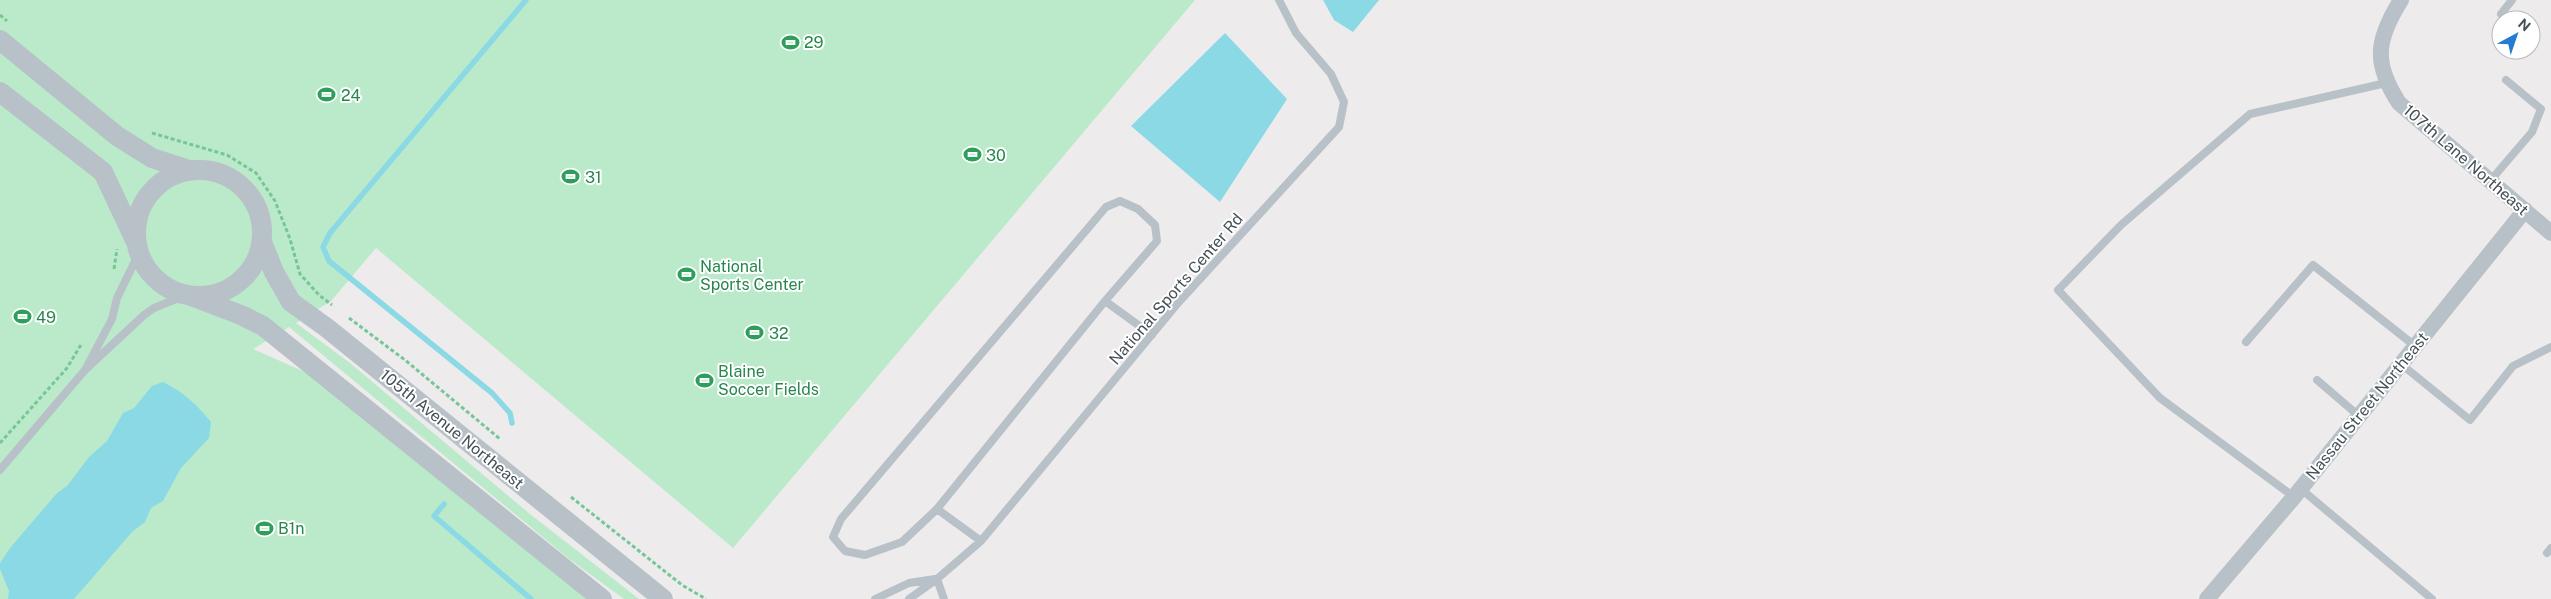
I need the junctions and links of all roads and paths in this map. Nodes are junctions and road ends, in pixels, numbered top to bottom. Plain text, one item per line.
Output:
1 (1279, 0) edge
2 (2401, 0) edge
3 (2512, 0) edge
4 (2504, 10) edge
5 (0, 15) edge
6 (7, 34) edge
7 (2506, 80) dead end
8 (2386, 83) junction
9 (0, 92) edge
10 (146, 131) dead end
11 (189, 170) junction
12 (2490, 181) junction
13 (2525, 210) junction
14 (2551, 233) edge
15 (116, 240) dead end
16 (262, 242) junction
17 (138, 247) junction
18 (114, 273) dead end
19 (188, 295) junction
20 (1105, 301) junction
21 (334, 306) dead end
22 (341, 312) dead end
23 (1152, 335) junction
24 (84, 341) dead end
25 (2246, 342) dead end
26 (2415, 346) junction
27 (2551, 347) edge
28 (2401, 364) junction
29 (85, 370) junction
30 (2317, 380) dead end
31 (2359, 416) junction
32 (0, 443) edge
33 (504, 443) dead end
34 (0, 470) edge
35 (566, 492) dead end
36 (2298, 493) junction
37 (937, 509) junction
38 (981, 541) junction
39 (937, 579) junction
40 (602, 599) edge
41 (663, 599) edge
42 (706, 599) edge
43 (875, 599) edge
44 (909, 599) edge
45 (944, 599) edge
46 (2207, 599) edge
47 (2432, 599) edge

1 - 23 lane, National Sports Center Rd
2 - 8 street
3 - 4 lane
5 - 6 path
6 - 11 street, 105th Avenue Northeast
7 - 12 lane
8 - 12 street, 107th Lane Northeast
8 - 36 lane
9 - 17 street
10 - 21 path
11 - 16 street, 105th Avenue Northeast
11 - 17 street, 105th Avenue Northeast
12 - 13 street, 107th Lane Northeast
13 - 14 street, 107th Lane Northeast
13 - 26 street, Nassau Street Northeast
15 - 18 path
16 - 19 street, 105th Avenue Northeast
16 - 41 street, 105th Avenue Northeast
17 - 19 street
17 - 29 lane
19 - 29 lane
19 - 40 street
20 - 23 lane
20 - 37 lane
20 - 37 lane
22 - 33 path
23 - 38 lane, National Sports Center Rd
24 - 32 path
25 - 26 lane
26 - 28 street, Nassau Street Northeast
27 - 28 lane
28 - 31 street, Nassau Street Northeast
29 - 34 lane
30 - 31 lane
31 - 36 street, Nassau Street Northeast
35 - 42 path
36 - 46 street, Nassau Street Northeast
36 - 47 lane
37 - 38 lane
38 - 39 lane, National Sports Center Rd
39 - 43 lane
39 - 44 lane, National Sports Center Rd
39 - 45 lane

